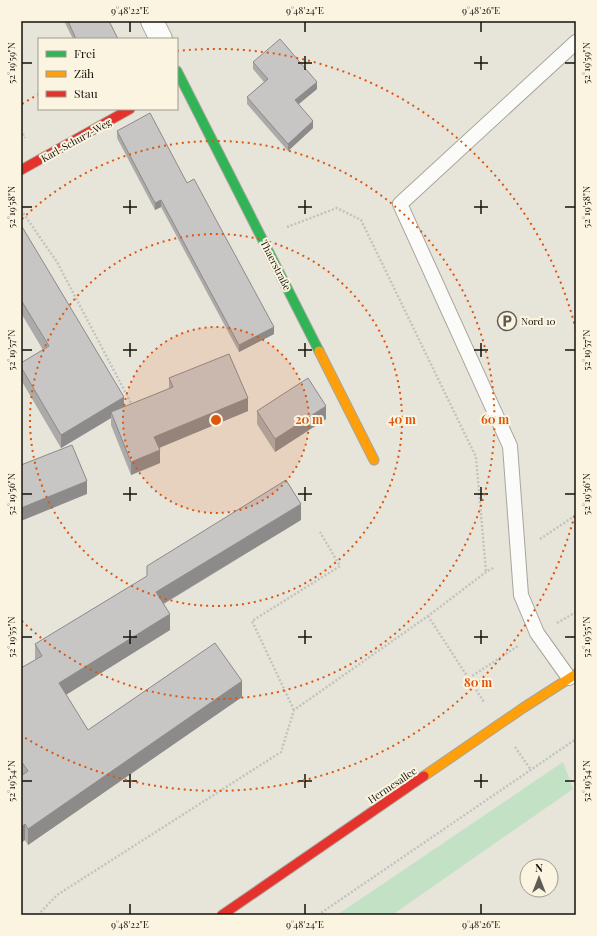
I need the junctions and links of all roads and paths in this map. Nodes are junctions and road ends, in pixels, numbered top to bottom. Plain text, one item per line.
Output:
1 (152, 21) edge
2 (160, 38) edge
3 (576, 42) edge
4 (178, 78) edge
5 (128, 110) edge
6 (21, 170) edge
7 (21, 210) edge
8 (262, 237) junction
9 (132, 405) edge
10 (374, 460) dead end
11 (320, 532) dead end
12 (428, 616) junction
13 (573, 676) edge
14 (469, 678) dead end
15 (294, 710) junction
16 (576, 739) edge
17 (38, 915) edge
18 (222, 915) edge
19 (318, 915) edge

1 - 2 street
3 - 13 lane
4 - 8 street, Thaerstraße
5 - 6 street, Karl-Schurz-Weg
7 - 9 path
8 - 10 street, Thaerstraße
8 - 12 path
11 - 15 path
12 - 14 path
12 - 15 path
13 - 18 street, Hermesallee
15 - 17 path
16 - 19 path

